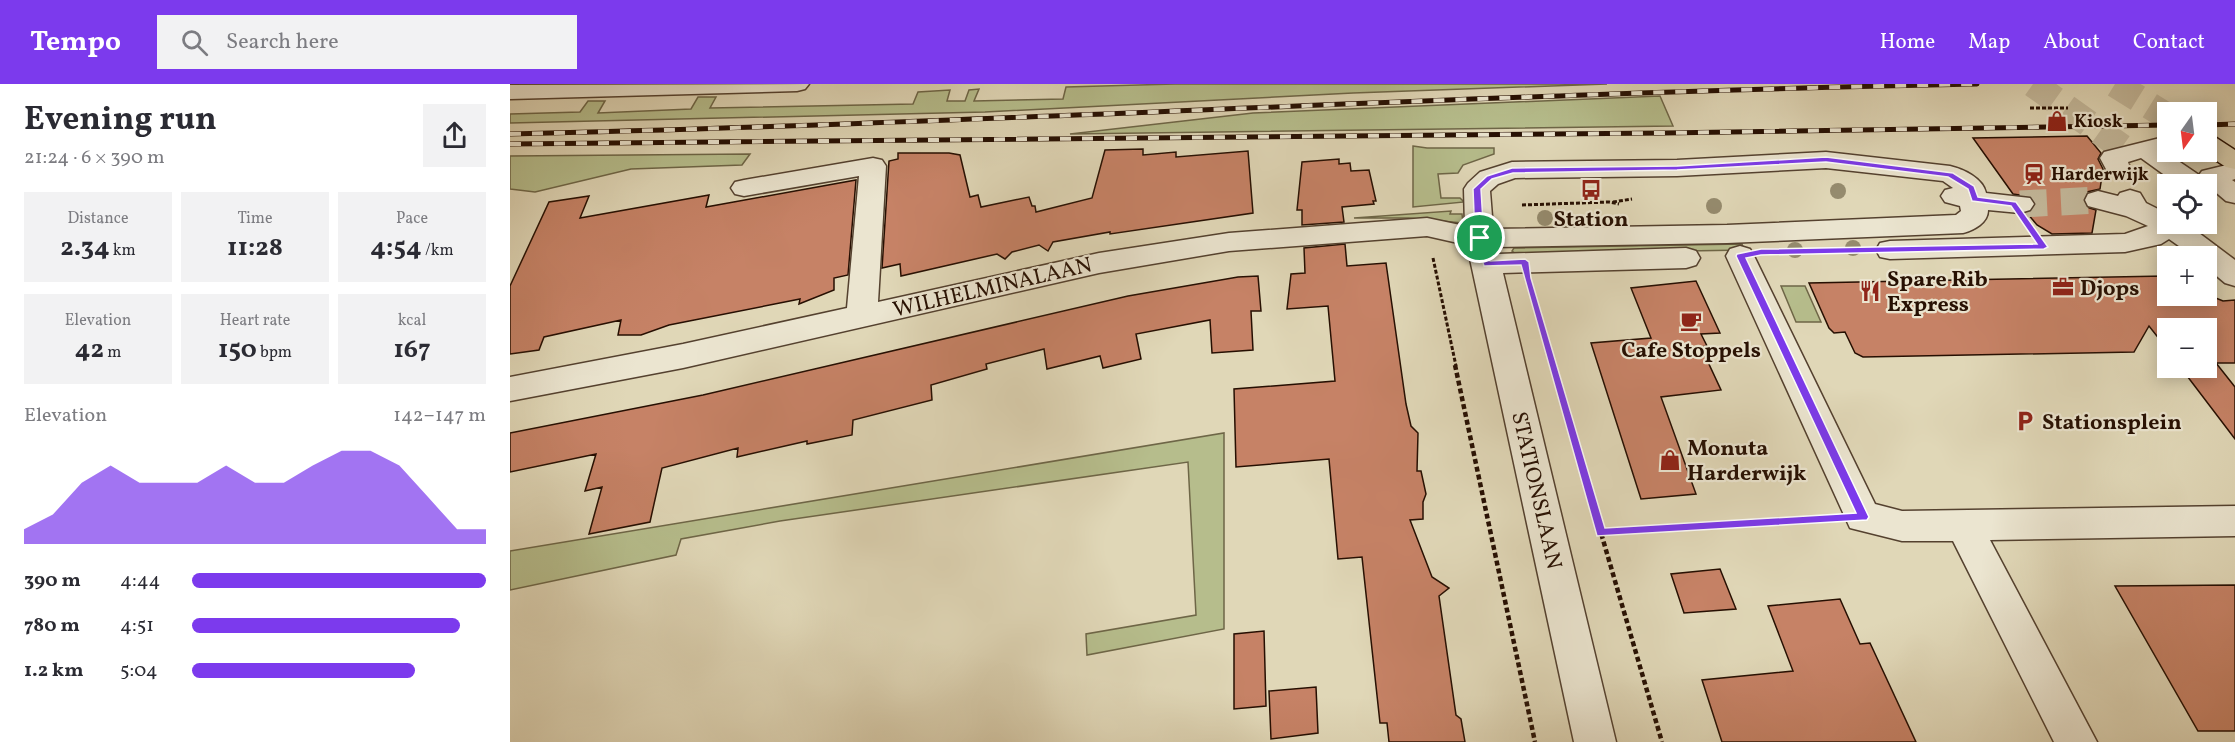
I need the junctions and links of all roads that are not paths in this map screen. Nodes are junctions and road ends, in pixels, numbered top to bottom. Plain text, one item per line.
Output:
1 (797, 84) edge
2 (510, 92) edge
3 (2157, 148) edge
4 (2217, 149) edge
5 (2235, 161) edge
6 (2183, 162) edge
7 (2116, 165) dead end
8 (2219, 185) edge
9 (744, 188) dead end
10 (1962, 198) junction
11 (2098, 200) tunnel mouth
12 (2157, 217) edge
13 (2157, 234) edge
14 (2184, 234) edge
15 (2044, 247) junction
16 (1483, 251) junction
17 (1740, 256) junction
18 (2235, 276) edge
19 (862, 315) junction
20 (510, 389) edge
21 (2235, 521) edge
22 (1963, 525) junction
23 (1595, 742) edge
24 (2076, 742) edge

1 - 2 street
3 - 7 street
4 - 5 main road
6 - 8 street
9 - 19 street
10 - 15 street
10 - 16 street
10 - 16 street
11 - 12 street
13 - 15 street
14 - 18 street
15 - 17 street
16 - 17 street
16 - 19 street, WILHELMINALAAN
16 - 23 street, STATIONSLAAN
17 - 22 street
19 - 20 street, WILHELMINALAAN
21 - 22 street
22 - 24 street

